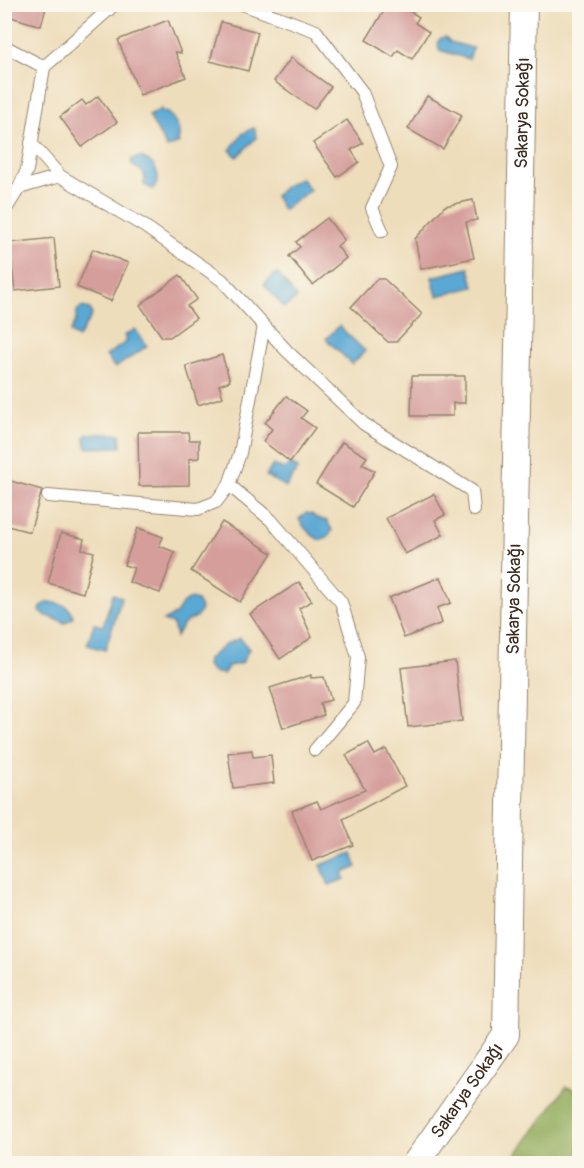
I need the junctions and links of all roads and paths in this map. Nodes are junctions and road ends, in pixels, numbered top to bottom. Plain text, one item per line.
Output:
1 (115, 4) edge
2 (242, 4) edge
3 (524, 4) edge
4 (4, 46) edge
5 (45, 67) junction
6 (31, 143) junction
7 (60, 176) junction
8 (19, 188) junction
9 (4, 212) edge
10 (382, 231) dead end
11 (264, 326) junction
12 (229, 485) junction
13 (48, 496) dead end
14 (474, 510) dead end
15 (315, 750) dead end
16 (415, 1164) edge

1 - 5 lane
2 - 10 lane
3 - 16 street, Sakarya Sokağı
4 - 5 lane
5 - 6 lane
6 - 7 lane
6 - 8 lane
7 - 8 lane
7 - 11 lane
8 - 9 lane
11 - 12 lane
11 - 14 lane
12 - 13 lane
12 - 15 lane

